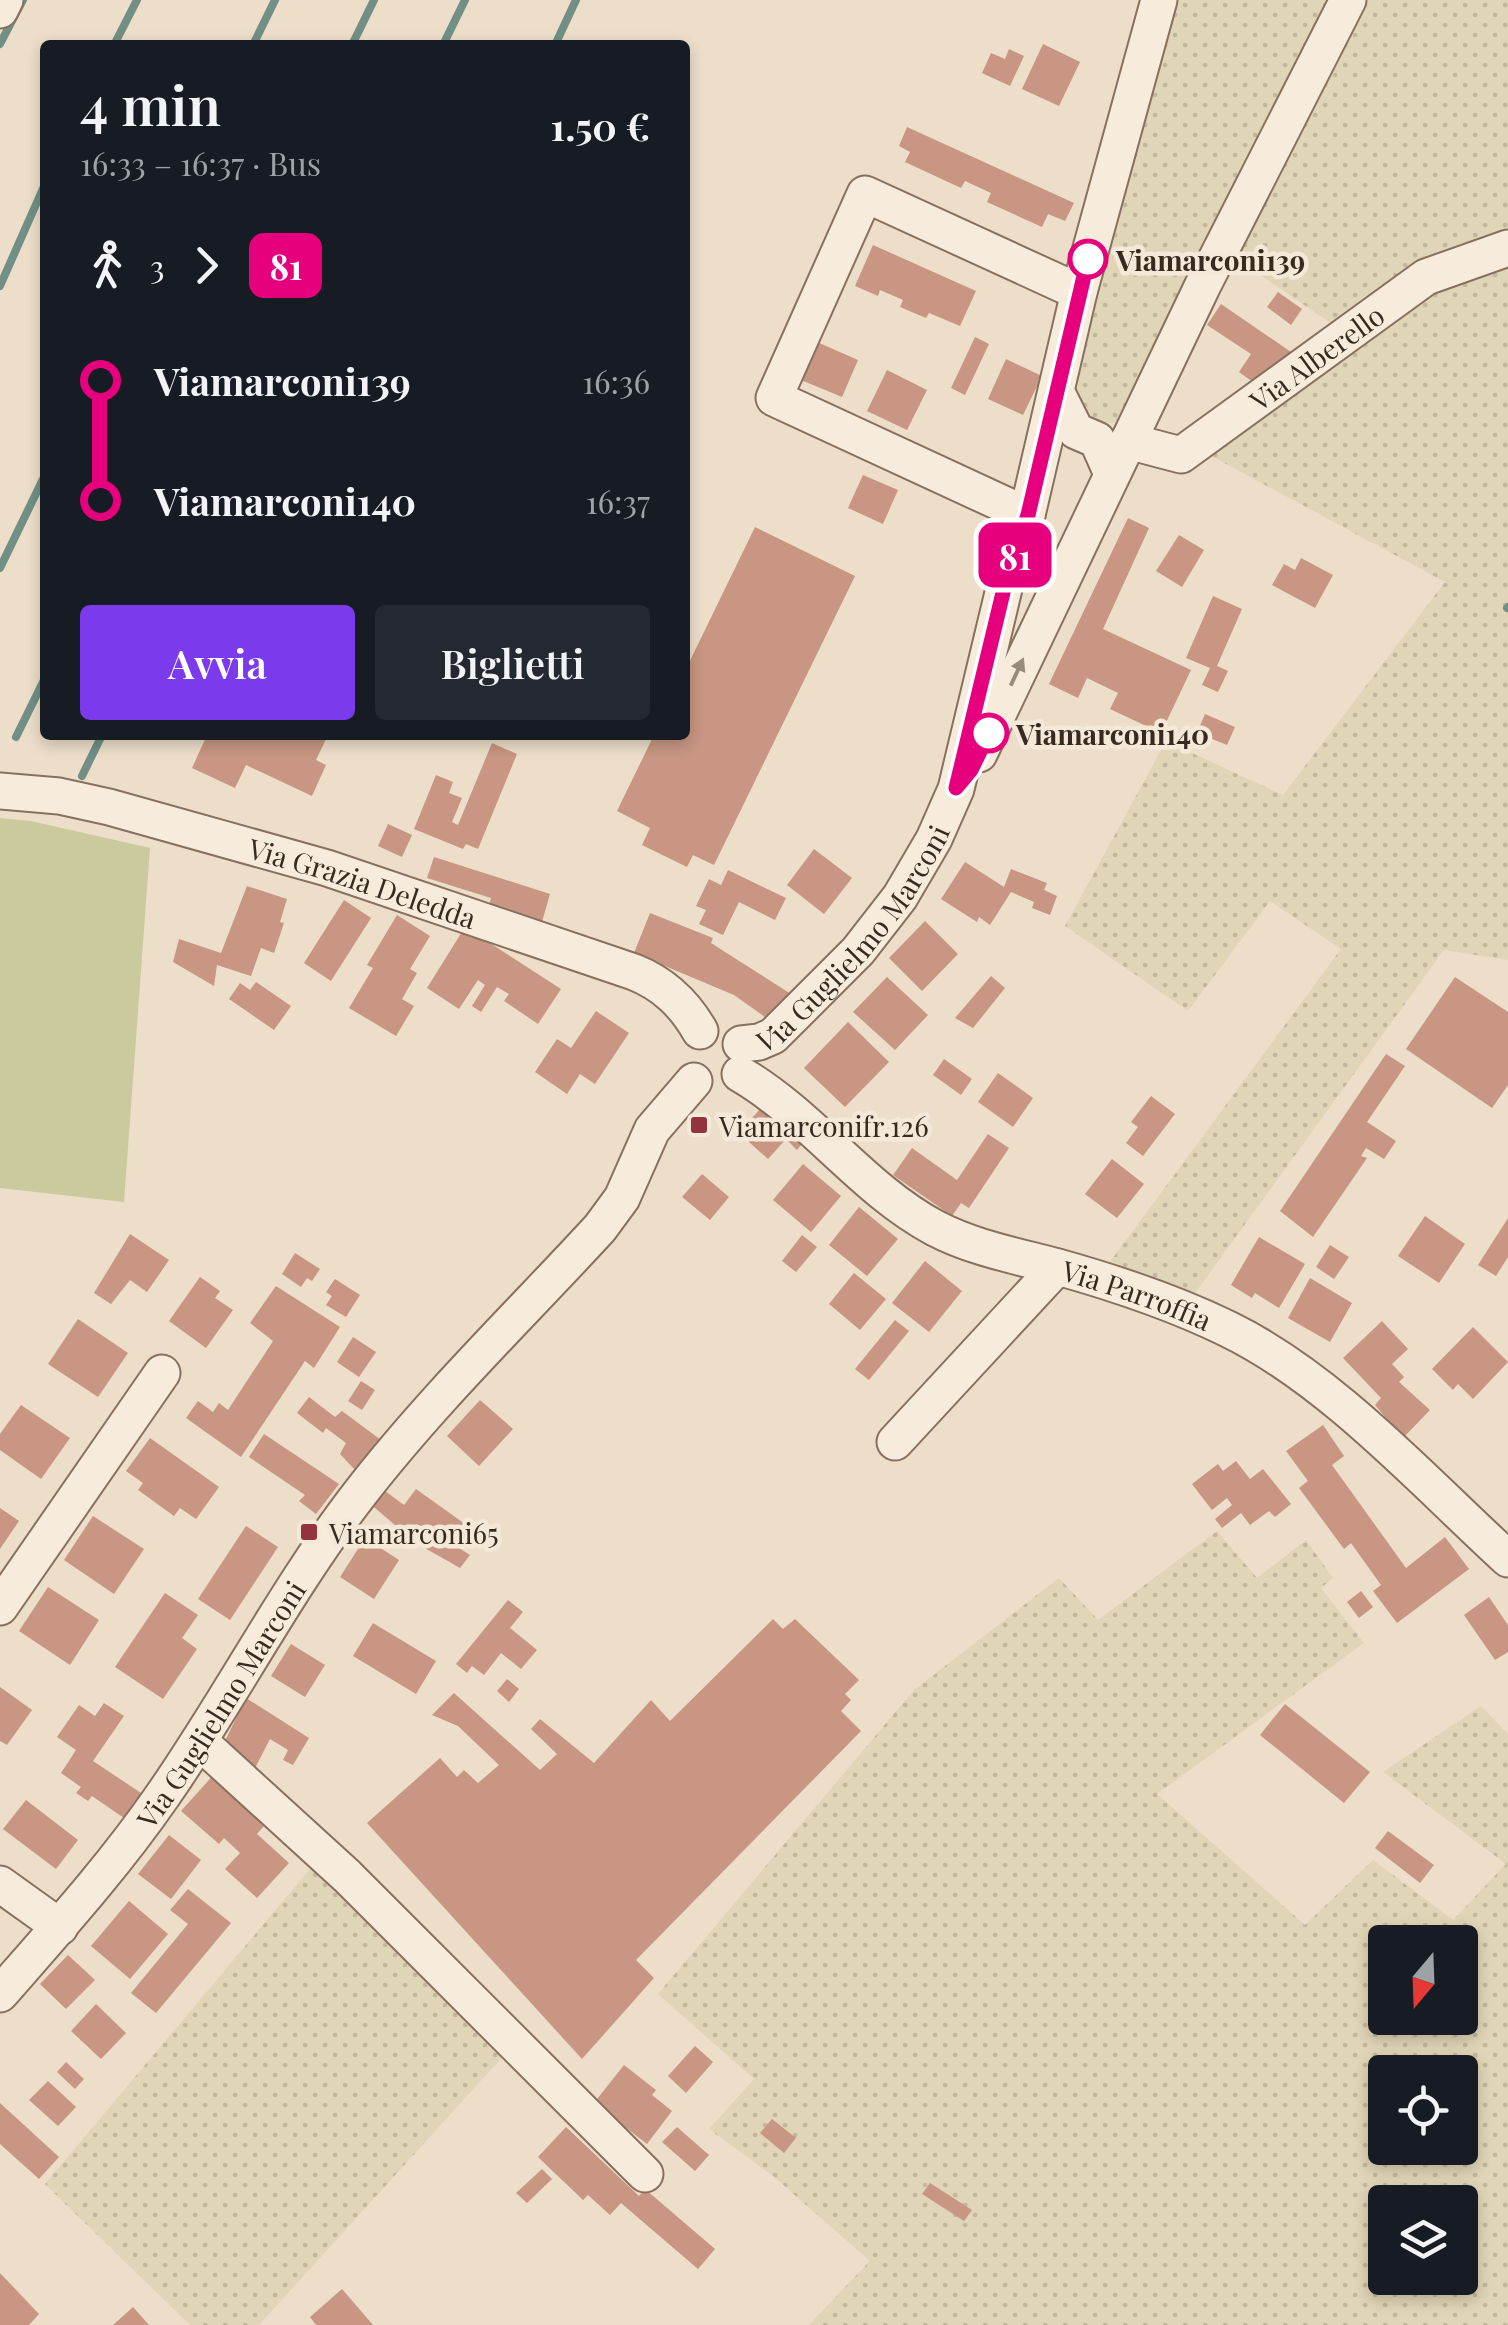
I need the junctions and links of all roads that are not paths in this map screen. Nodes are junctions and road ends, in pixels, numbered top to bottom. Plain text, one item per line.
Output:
1 (6, 0) edge
2 (1159, 0) edge
3 (1348, 0) edge
4 (0, 10) edge
5 (1508, 248) edge
6 (1080, 292) junction
7 (1095, 438) junction
8 (1024, 529) junction
9 (1064, 573) junction
10 (956, 788) junction
11 (0, 791) edge
12 (700, 1031) junction
13 (741, 1059) junction
14 (694, 1081) junction
15 (1057, 1267) junction
16 (162, 1373) dead end
17 (895, 1442) dead end
18 (1508, 1559) edge
19 (0, 1606) edge
20 (199, 1741) junction
21 (0, 1884) edge
22 (60, 1927) junction
23 (0, 1994) edge
24 (644, 2174) dead end

1 - 4 street
2 - 6 street
3 - 7 street
5 - 7 street, Via Alberello
6 - 7 street
6 - 8 street
7 - 8 street, Via Guglielmo Marconi
7 - 9 street
8 - 9 street
8 - 10 street, Via Guglielmo Marconi
10 -> 9 street
10 - 13 street, Via Guglielmo Marconi
11 - 12 street, Via Grazia Deledda
12 - 13 street
12 - 14 street
13 - 14 street
13 - 15 street, Via Parroffia
14 - 20 street, Via Guglielmo Marconi
15 - 17 street
15 - 18 street, Via Parroffia
16 - 19 street
20 - 22 street, Via Guglielmo Marconi
20 - 24 street
21 - 22 street
22 - 23 street, Via Guglielmo Marconi

